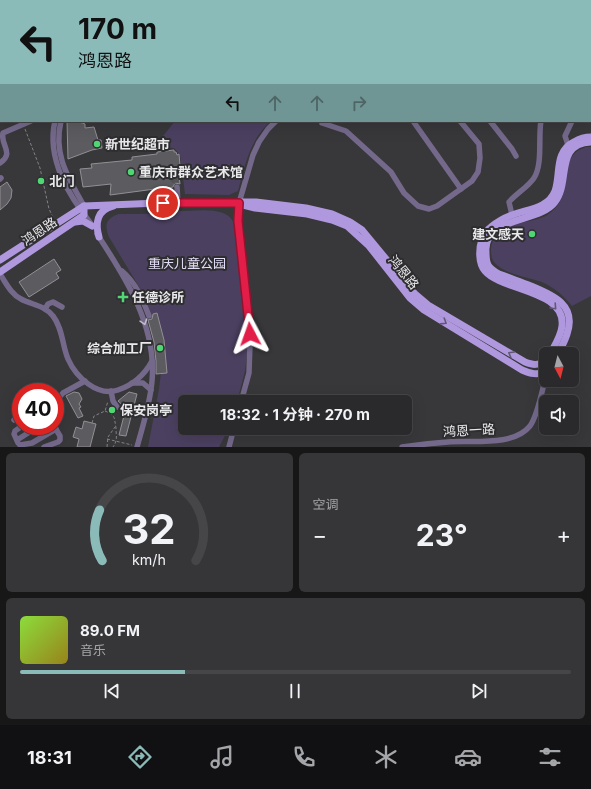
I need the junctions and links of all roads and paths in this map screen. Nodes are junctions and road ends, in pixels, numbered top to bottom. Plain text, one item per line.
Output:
1 (29, 122) edge
2 (55, 122) edge
3 (61, 122) edge
4 (275, 122) edge
5 (414, 122) edge
6 (461, 122) edge
7 (491, 122) edge
8 (541, 122) edge
9 (572, 122) edge
10 (322, 123) dead end
11 (26, 130) dead end
12 (591, 137) edge
13 (591, 142) edge
14 (568, 145) junction
15 (516, 156) dead end
16 (0, 163) edge
17 (177, 187) tunnel mouth
18 (461, 189) junction
19 (178, 202) junction
20 (239, 203) junction
21 (119, 204) junction
22 (81, 207) junction
23 (84, 215) junction
24 (512, 215) junction
25 (57, 223) junction
26 (73, 223) junction
27 (92, 226) junction
28 (99, 237) junction
29 (0, 260) edge
30 (116, 266) junction
31 (0, 273) edge
32 (62, 307) dead end
33 (45, 309) junction
34 (149, 316) dead end
35 (554, 347) edge
36 (561, 347) edge
37 (152, 360) junction
38 (539, 364) edge
39 (539, 374) edge
40 (85, 381) junction
41 (132, 383) junction
42 (543, 387) edge
43 (151, 390) junction
44 (64, 392) edge
45 (110, 392) junction
46 (243, 395) edge
47 (106, 407) dead end
48 (117, 407) dead end
49 (104, 412) junction
50 (92, 423) dead end
51 (115, 427) junction
52 (14, 435) edge
53 (30, 435) edge
54 (44, 435) edge
55 (59, 435) edge
56 (232, 435) edge
57 (107, 438) junction
58 (117, 441) junction
59 (19, 444) edge
60 (44, 447) edge
61 (107, 447) edge
62 (113, 447) edge
63 (137, 447) edge
64 (229, 447) edge
65 (402, 447) edge

1 - 16 street
2 - 22 street
3 - 22 street
4 - 20 street
5 - 18 street
6 - 18 street
7 - 15 street
8 - 24 street
9 - 14 street
10 - 18 street
11 - 25 path
12 - 14 main road
13 - 36 main road
14 - 24 main road
17 - 19 street
19 - 20 main road, 鸿恩路
19 - 21 main road, 鸿恩路
38 -> 20 main road, 鸿恩路
20 -> 39 main road, 鸿恩路
20 - 46 street
21 - 22 main road, 鸿恩路
21 - 28 main road
22 - 23 main road
22 - 25 main road, 鸿恩路
23 - 26 main road, 鸿恩路
23 - 27 street
24 -> 35 main road
25 - 29 main road, 鸿恩路
26 - 27 main road
26 - 31 main road, 鸿恩路
27 - 28 street
28 - 30 street
30 - 34 street
30 -> 37 street
31 - 33 street
32 - 33 street
33 - 40 street
37 - 41 street
37 - 43 street
40 - 44 street
40 - 45 street
41 - 43 street
41 - 45 street
42 - 65 street, 鸿恩一路
43 - 63 street
45 - 48 street
47 - 49 path
49 - 50 path
49 - 51 path
51 - 57 path
51 - 58 path
52 - 59 street
53 - 59 street
54 - 59 street
55 - 60 street
56 - 64 street
57 - 58 path
57 - 61 path
58 - 62 path
58 - 63 path

